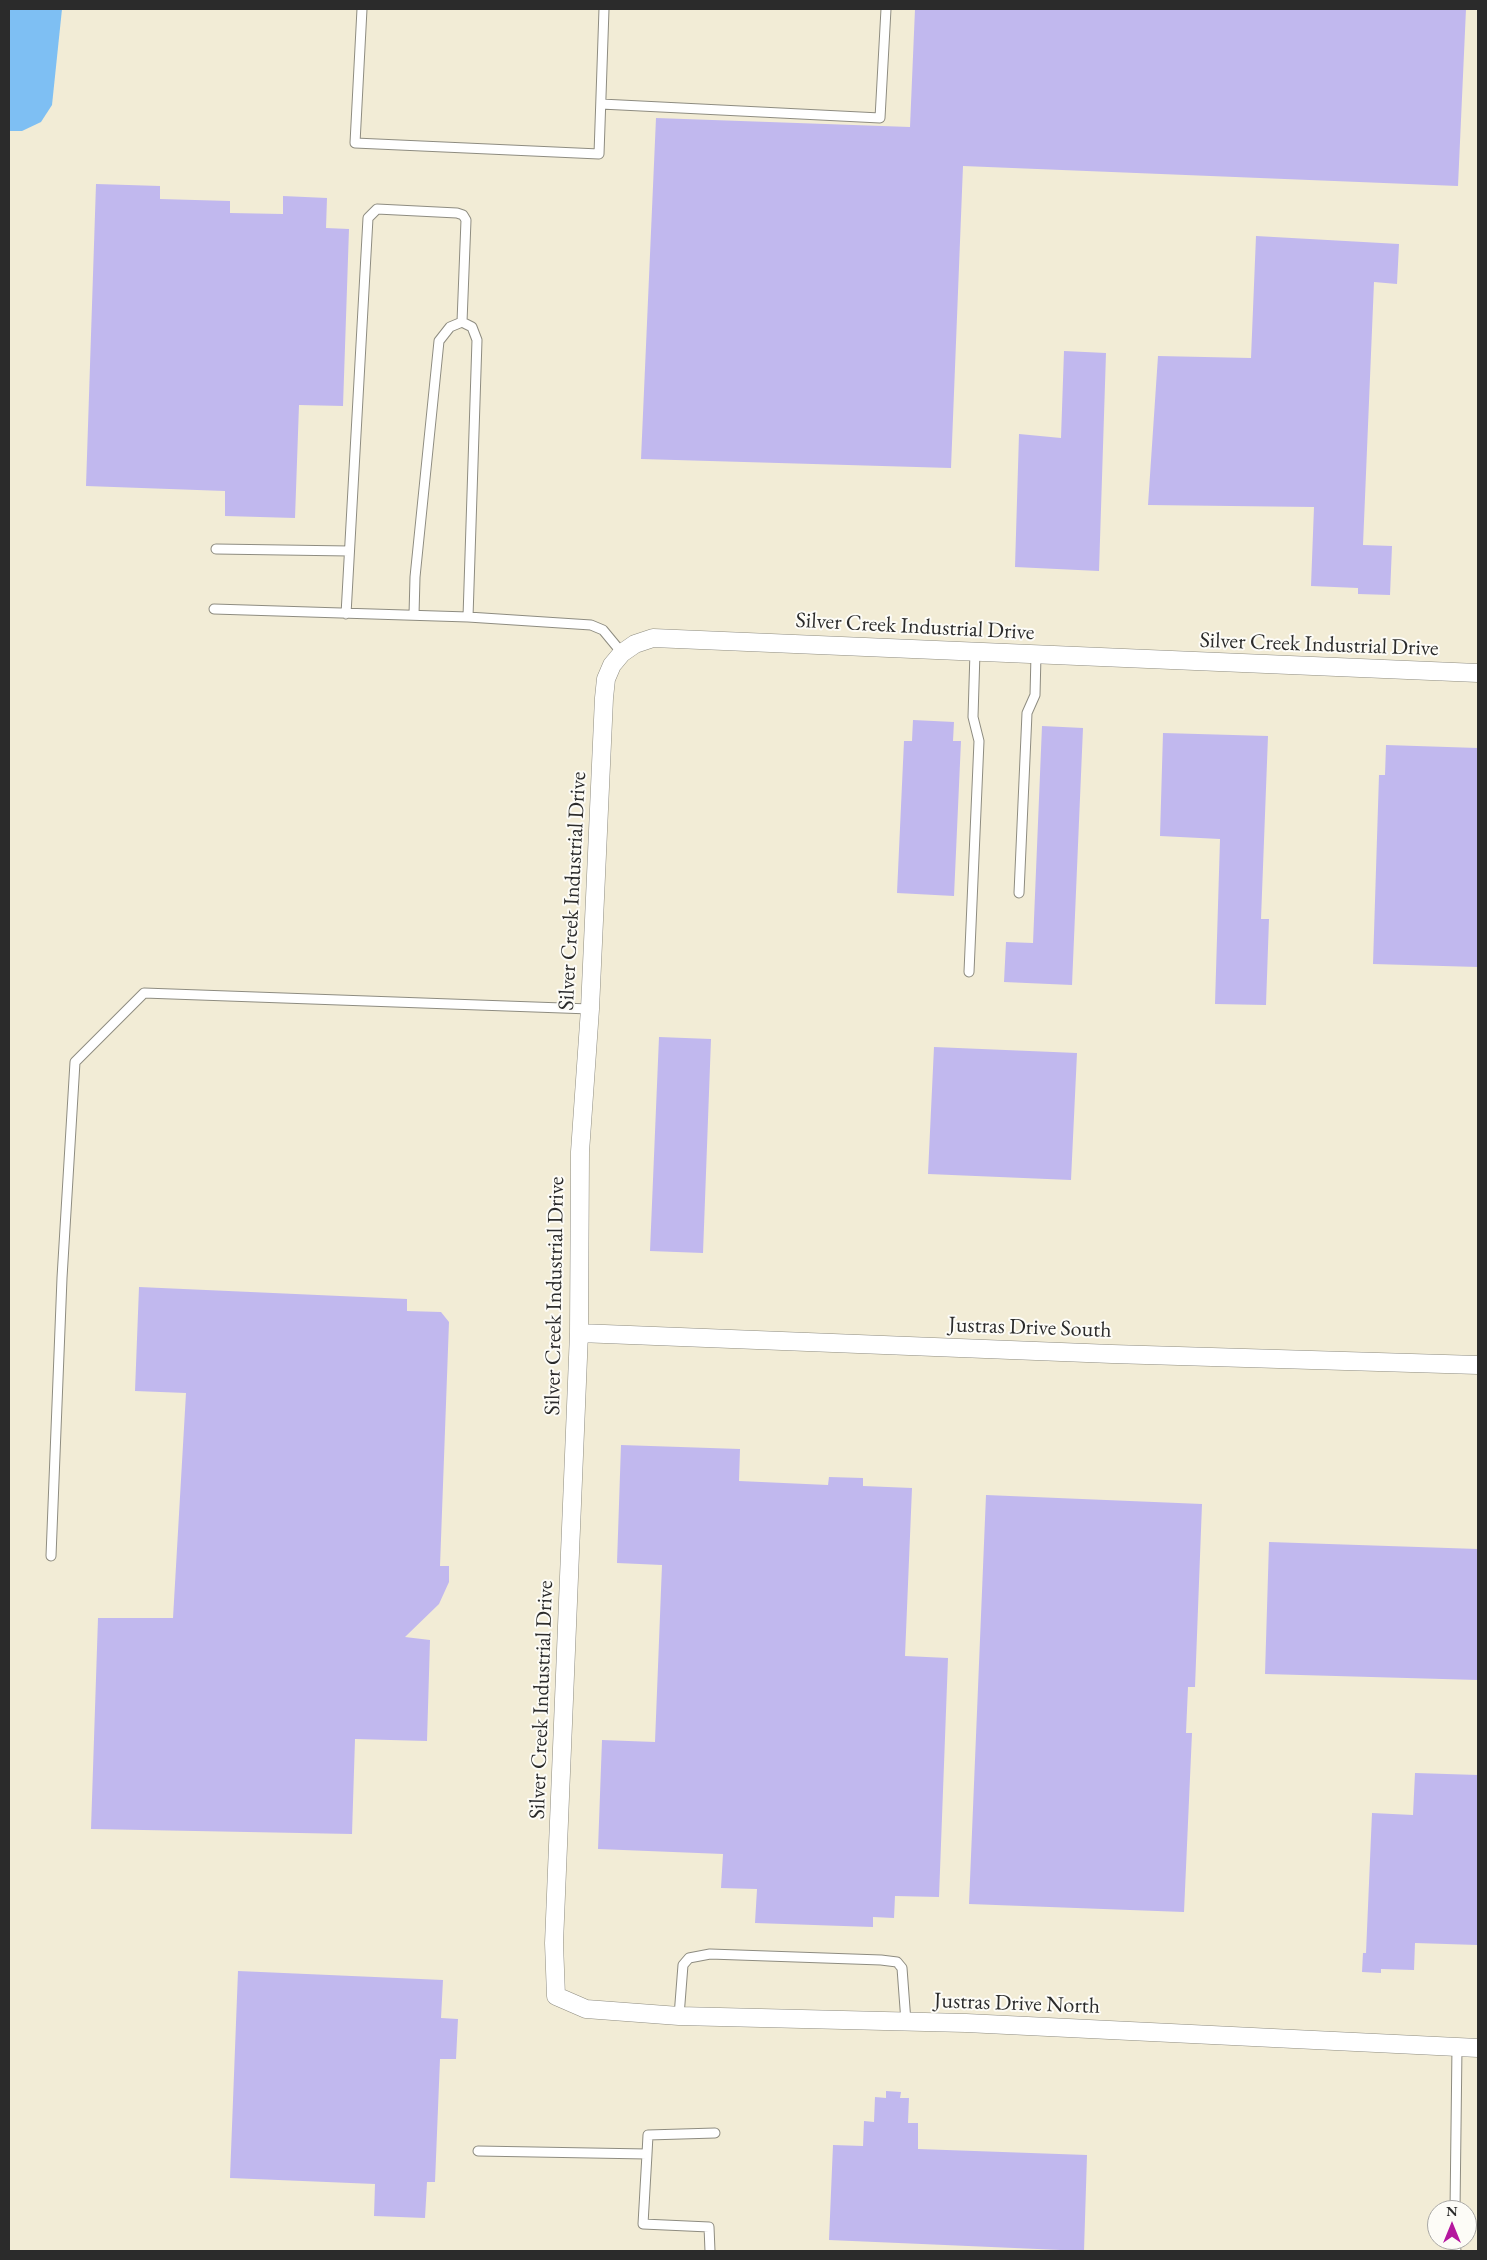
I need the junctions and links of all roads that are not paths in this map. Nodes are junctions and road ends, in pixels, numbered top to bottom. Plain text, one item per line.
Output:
1 (362, 9) edge
2 (604, 9) edge
3 (886, 9) edge
4 (601, 104) junction
5 (462, 322) junction
6 (216, 548) dead end
7 (349, 551) junction
8 (214, 609) dead end
9 (346, 614) junction
10 (414, 615) junction
11 (468, 617) junction
12 (975, 652) junction
13 (622, 653) junction
14 (1036, 655) junction
15 (1478, 673) edge
16 (1019, 893) dead end
17 (969, 972) dead end
18 (590, 1009) junction
19 (579, 1333) junction
20 (1478, 1365) edge
21 (51, 1556) dead end
22 (556, 1996) joint
23 (679, 2016) junction
24 (906, 2022) junction
25 (1456, 2047) junction
26 (1478, 2048) edge
27 (715, 2133) dead end
28 (478, 2151) dead end
29 (647, 2154) junction
30 (1456, 2200) edge
31 (710, 2251) edge

1 - 4 lane
2 - 4 lane
3 - 4 lane
5 - 7 lane
5 - 10 lane
5 - 11 lane
6 - 7 lane
7 - 9 lane
8 - 9 lane
9 - 10 lane
10 - 11 lane
11 - 13 lane
12 - 13 street, Silver Creek Industrial Drive
12 - 14 street, Silver Creek Industrial Drive
12 - 17 lane
13 - 18 street, Silver Creek Industrial Drive
14 - 15 street, Silver Creek Industrial Drive
14 - 16 lane
18 - 19 street, Silver Creek Industrial Drive
18 - 21 lane
19 - 20 street, Justras Drive South
19 - 22 street, Silver Creek Industrial Drive
22 - 23 street, Justras Drive North
23 - 24 street, Justras Drive North
23 - 24 lane
24 - 25 street, Justras Drive North
25 - 26 street, Justras Drive North
25 - 30 lane
27 - 29 lane
28 - 29 lane
29 - 31 lane

